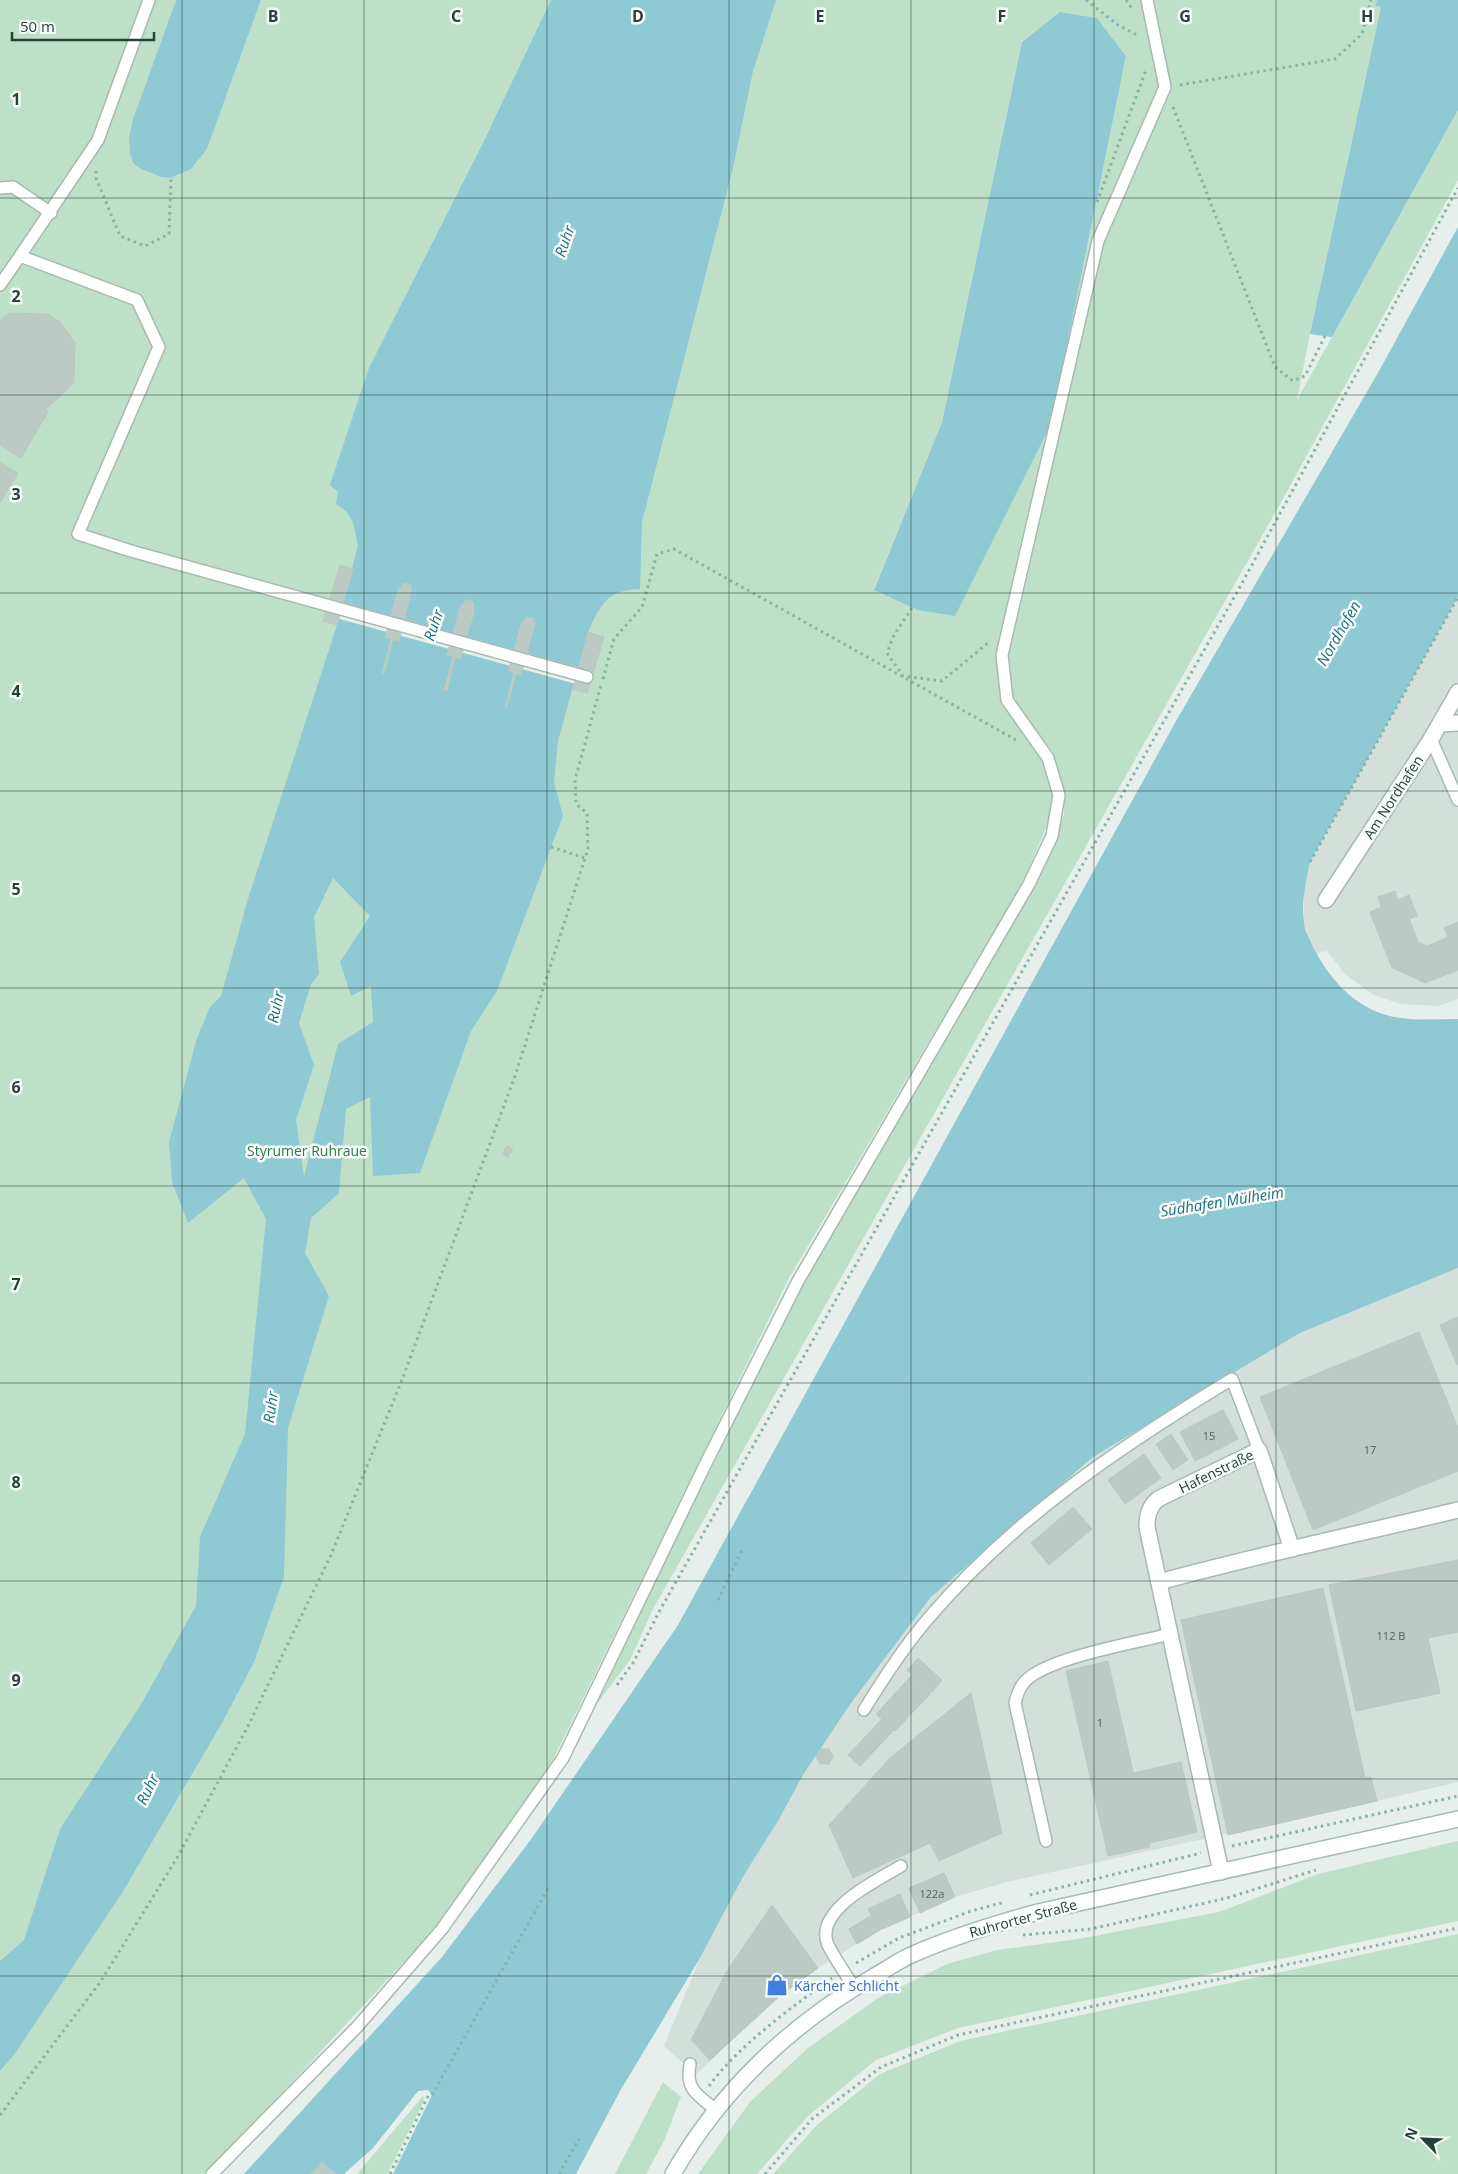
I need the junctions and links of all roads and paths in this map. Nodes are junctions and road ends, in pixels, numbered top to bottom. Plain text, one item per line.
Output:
1 (149, 0) edge
2 (1086, 0) edge
3 (1146, 0) edge
4 (1371, 0) edge
5 (1156, 43) junction
6 (1165, 87) junction
7 (96, 169) dead end
8 (171, 178) dead end
9 (0, 188) edge
10 (1458, 188) edge
11 (1095, 206) dead end
12 (51, 213) junction
13 (20, 256) junction
14 (2, 278) edge
15 (1325, 336) dead end
16 (1458, 597) edge
17 (912, 608) dead end
18 (1009, 625) junction
19 (903, 676) junction
20 (587, 677) dead end
21 (1458, 692) edge
22 (1458, 723) edge
23 (1440, 724) junction
24 (1431, 739) junction
25 (1048, 758) junction
26 (1458, 800) edge
27 (551, 847) dead end
28 (585, 858) junction
29 (1310, 862) dead end
30 (1326, 900) dead end
31 (1259, 1450) junction
32 (1458, 1510) edge
33 (742, 1550) dead end
34 (1292, 1550) junction
35 (1159, 1582) junction
36 (718, 1600) dead end
37 (1170, 1634) junction
38 (615, 1686) dead end
39 (864, 1710) dead end
40 (1458, 1819) edge
41 (1046, 1841) dead end
42 (901, 1866) dead end
43 (1221, 1872) junction
44 (550, 1885) dead end
45 (1227, 1898) dead end
46 (1458, 1928) edge
47 (1019, 1936) dead end
48 (854, 1988) junction
49 (690, 2064) dead end
50 (715, 2109) junction
51 (0, 2115) edge
52 (579, 2139) dead end
53 (212, 2174) edge
54 (390, 2174) edge
55 (559, 2174) edge
56 (673, 2174) edge
57 (765, 2174) edge

1 - 12 lane
2 - 5 path
3 - 5 lane
4 - 6 path
5 - 6 lane
5 - 11 path
6 - 15 path
6 - 18 lane
7 - 8 path
9 - 12 lane
10 - 38 path
12 - 13 lane
13 - 14 lane
13 - 20 lane
16 - 29 path
17 - 19 path
18 - 19 path
18 - 25 lane
19 - 25 path
19 - 28 path
21 - 23 street, Am Nordhafen
22 - 23 street
23 - 24 street, Am Nordhafen
24 - 26 lane
24 - 30 street, Am Nordhafen
25 - 53 lane
27 - 28 path
28 - 51 path
31 - 34 street, Hafenstraße
31 - 35 street, Hafenstraße
31 - 39 lane
32 - 34 street
33 - 36 path
34 - 35 street
35 - 37 street, Hafenstraße
37 - 41 lane
37 - 43 street, Hafenstraße
40 - 43 street, Ruhrorter Straße
42 - 48 lane
43 - 48 street, Ruhrorter Straße
44 - 54 path
45 - 47 path
46 - 57 path
48 - 50 street, Ruhrorter Straße
49 - 50 lane
50 - 56 street, Ruhrorter Straße
52 - 55 path

